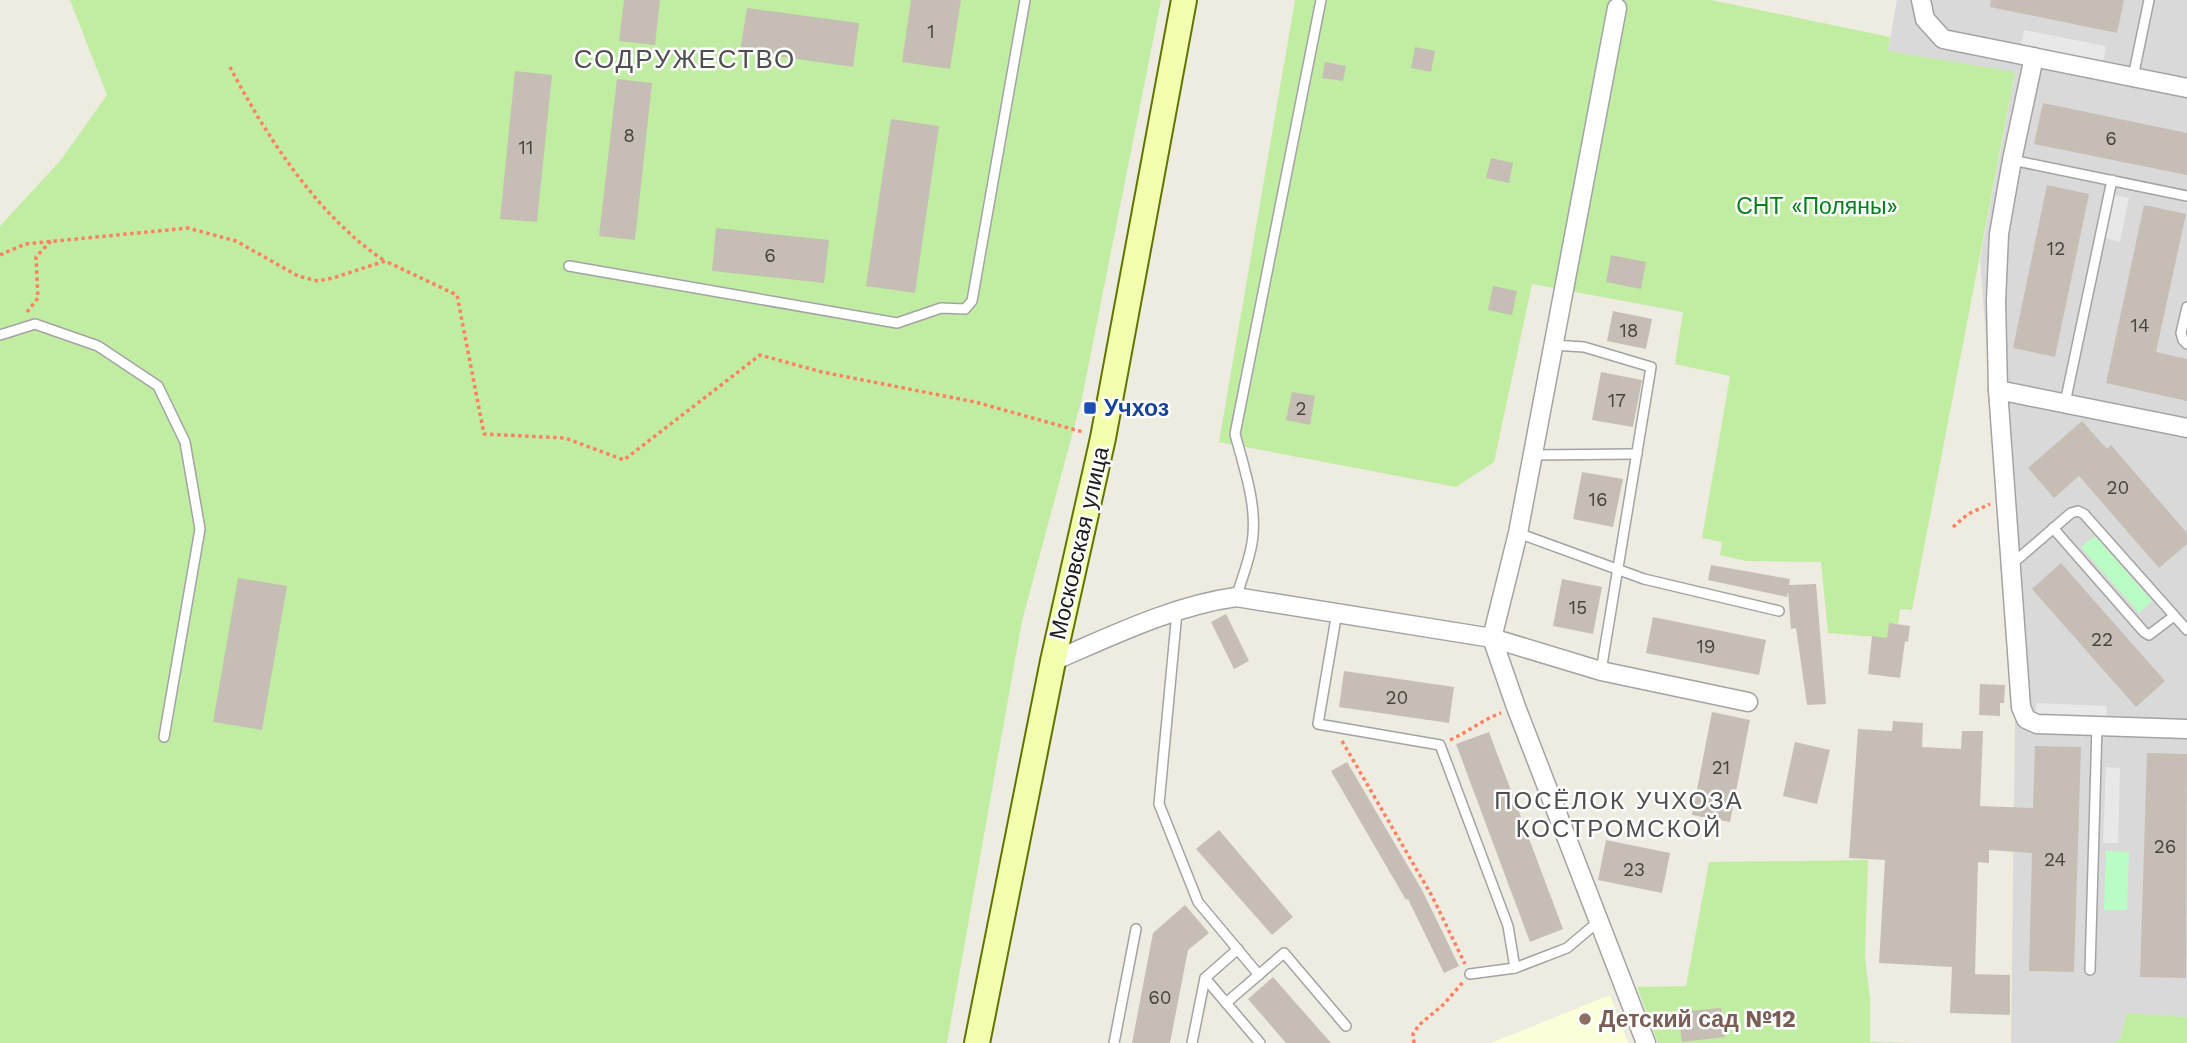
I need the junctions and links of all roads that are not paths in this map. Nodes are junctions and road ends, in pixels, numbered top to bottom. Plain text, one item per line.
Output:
1 (1025, 0) edge
2 (1184, 0) edge
3 (1321, 0) edge
4 (1921, 0) edge
5 (2149, 0) edge
6 (1617, 8) dead end
7 (2034, 57) junction
8 (2133, 77) junction
9 (2187, 88) edge
10 (2012, 160) junction
11 (2112, 180) junction
12 (2187, 196) edge
13 (569, 266) dead end
14 (2187, 307) edge
15 (0, 335) edge
16 (2187, 344) edge
17 (1553, 345) junction
18 (1998, 390) junction
19 (2065, 404) junction
20 (2187, 428) edge
21 (1637, 454) junction
22 (1533, 455) junction
23 (2053, 528) junction
24 (1518, 533) junction
25 (2011, 566) junction
26 (1618, 569) junction
27 (1236, 597) junction
28 (1178, 609) junction
29 (1779, 611) dead end
30 (1337, 612) junction
31 (2174, 616) junction
32 (2187, 630) edge
33 (1492, 638) junction
34 (1052, 661) junction
35 (1601, 671) junction
36 (1748, 702) dead end
37 (2096, 726) junction
38 (2187, 729) edge
39 (164, 737) dead end
40 (1599, 921) junction
41 (1136, 929) dead end
42 (1238, 949) junction
43 (1515, 968) junction
44 (2090, 970) dead end
45 (1470, 974) road end
46 (1259, 975) junction
47 (1205, 978) junction
48 (1226, 1003) junction
49 (1346, 1026) dead end
50 (977, 1043) edge
51 (1114, 1043) edge
52 (1192, 1043) edge
53 (1260, 1043) edge
54 (1646, 1043) edge

1 - 13 lane
2 - 34 main road, Московская улица
3 - 27 lane
4 - 7 street
5 - 8 lane
6 - 17 street
7 - 8 street
7 - 10 street
8 - 9 street
10 - 11 lane
10 - 18 street
11 - 12 lane
11 - 19 lane
14 - 16 lane
15 - 39 lane
17 - 21 lane
17 - 22 street
18 - 19 street
18 - 25 street
19 - 20 street
21 - 22 lane
21 - 26 lane
22 - 24 street
23 - 25 lane
23 - 31 lane
23 - 31 lane
24 - 26 lane
24 - 33 street
25 - 37 street
26 - 29 lane
26 - 35 lane
27 - 28 street
27 - 30 street
28 - 34 street
28 - 42 lane
30 - 33 street
30 - 43 lane
31 - 32 lane
33 - 35 street
33 - 40 street
34 - 50 main road, Московская улица
35 - 36 street
37 - 38 street
37 - 44 lane
40 - 43 lane
40 - 54 street
41 - 51 lane
42 - 46 lane
42 - 47 lane
43 - 45 lane
46 - 48 lane
46 - 49 lane
47 - 48 lane
47 - 52 lane
48 - 53 lane

